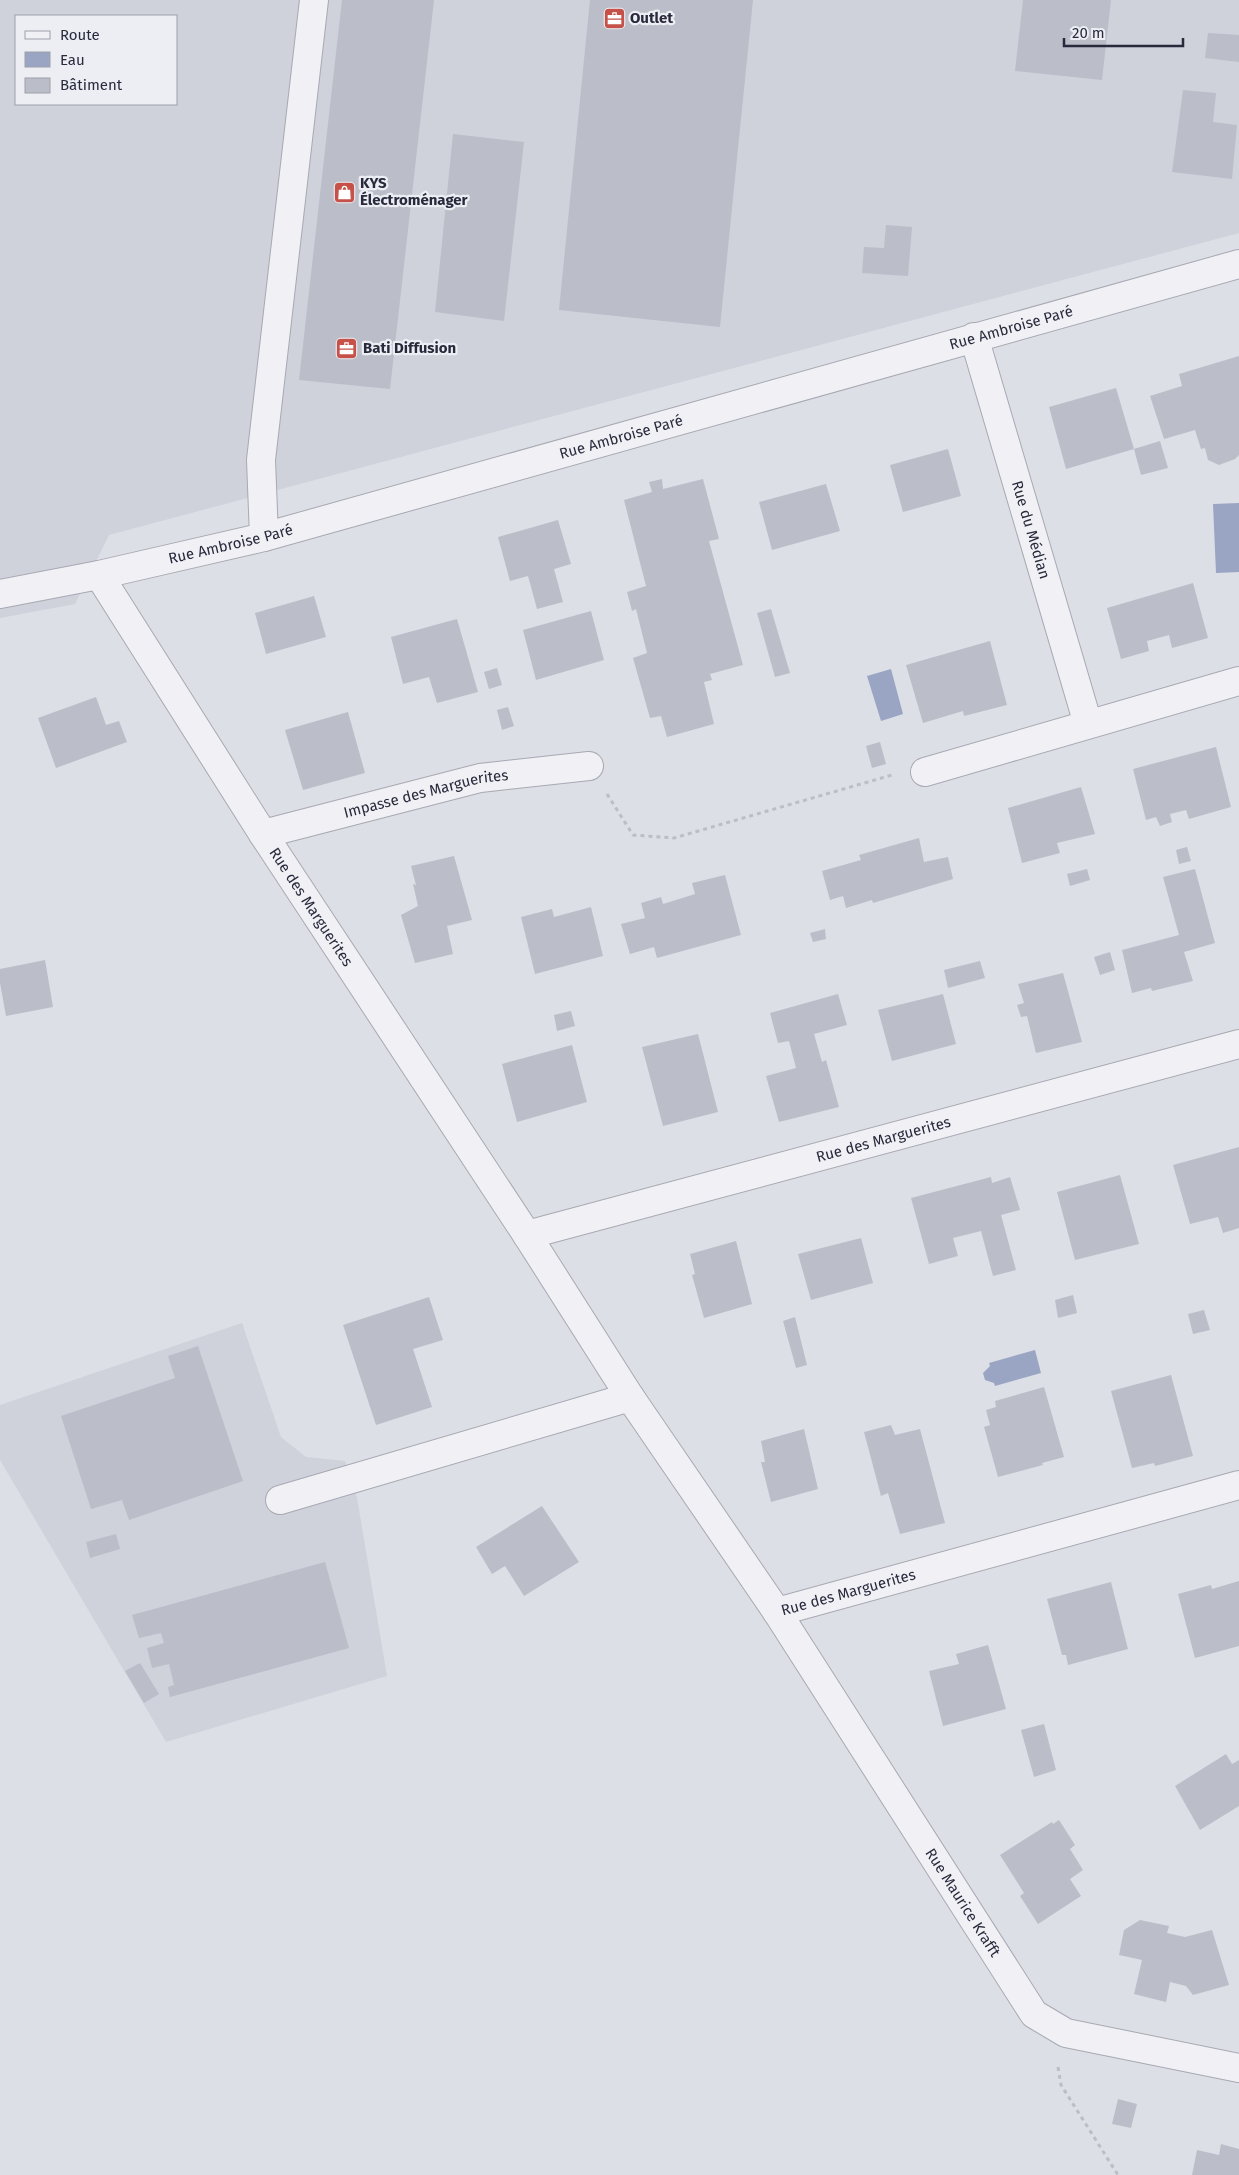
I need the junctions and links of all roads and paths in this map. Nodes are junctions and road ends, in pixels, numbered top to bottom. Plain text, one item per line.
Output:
1 (314, 0) edge
2 (1239, 264) edge
3 (974, 337) junction
4 (264, 537) junction
5 (99, 576) junction
6 (0, 594) edge
7 (1239, 680) edge
8 (1088, 724) junction
9 (589, 766) joint
10 (925, 772) joint
11 (264, 834) junction
12 (1239, 1044) edge
13 (527, 1235) junction
14 (630, 1397) junction
15 (1239, 1485) edge
16 (280, 1500) dead end
17 (777, 1612) junction
18 (1052, 2025) junction
19 (1239, 2068) edge
20 (1118, 2175) edge

1 - 4 street
2 - 3 street, Rue Ambroise Paré
3 - 4 street, Rue Ambroise Paré
3 - 8 street, Rue du Médian
4 - 5 street, Rue Ambroise Paré
5 - 6 street, Rue Ambroise Paré
5 - 11 street, Rue des Marguerites
7 - 8 street
8 - 10 street
9 - 10 path
9 - 11 street, Impasse des Marguerites
11 - 13 street, Rue des Marguerites
12 - 13 street, Rue des Marguerites
13 - 14 street, Rue des Marguerites
14 - 16 street
14 - 17 street, Rue des Marguerites
15 - 17 street, Rue des Marguerites
17 - 18 street, Rue Maurice Krafft
18 - 19 street, Rue Maurice Krafft
18 - 20 path

